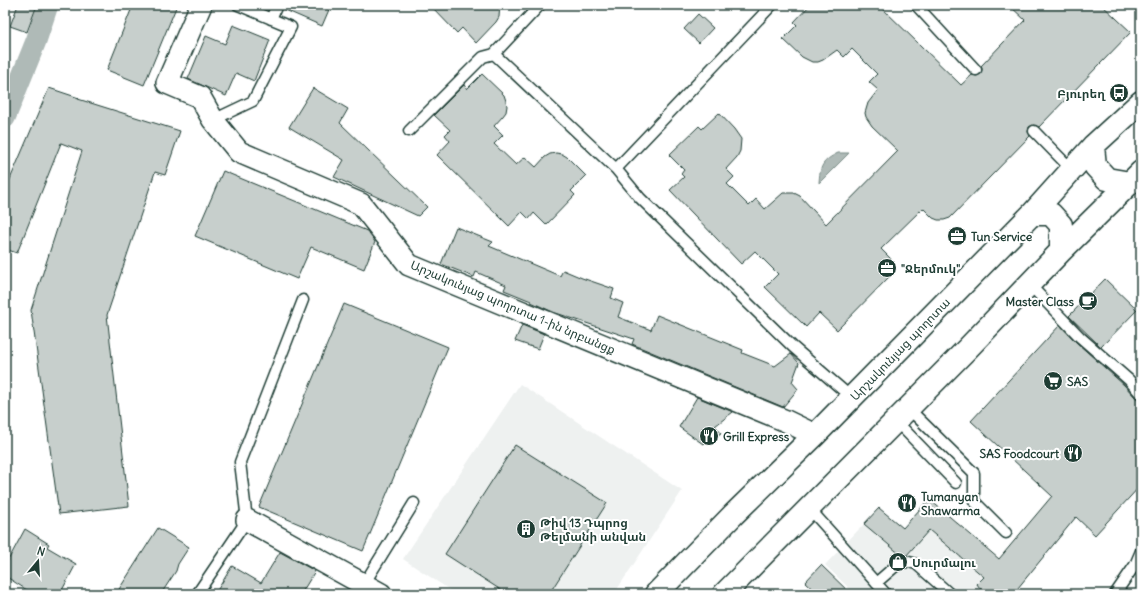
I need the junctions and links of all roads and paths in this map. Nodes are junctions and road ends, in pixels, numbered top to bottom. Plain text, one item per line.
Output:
1 (202, 5) edge
2 (238, 5) edge
3 (277, 5) edge
4 (540, 5) edge
5 (772, 5) edge
6 (916, 5) edge
7 (271, 19) junction
8 (494, 54) junction
9 (976, 70) dead end
10 (1141, 102) edge
11 (213, 120) junction
12 (409, 130) dead end
13 (1034, 131) dead end
14 (1093, 146) junction
15 (616, 169) junction
16 (1072, 170) junction
17 (1137, 178) edge
18 (1032, 214) junction
19 (1060, 251) junction
20 (1029, 284) junction
21 (303, 300) dead end
22 (1141, 394) edge
23 (852, 398) junction
24 (902, 414) junction
25 (815, 435) junction
26 (956, 483) dead end
27 (414, 503) dead end
28 (809, 508) junction
29 (247, 520) junction
30 (1006, 533) dead end
31 (1141, 551) edge
32 (876, 583) junction
33 (373, 589) edge
34 (197, 594) edge
35 (656, 594) edge
36 (724, 594) edge
37 (886, 594) edge
38 (950, 594) edge
39 (1115, 594) edge

1 - 11 street, Արշակունյաց պողոտա 1-ին նրբանցք
2 - 7 lane
3 - 7 lane
4 - 8 lane
5 - 15 lane
6 - 9 lane
7 - 11 lane
8 - 12 lane
8 - 15 lane
10 - 14 main road, Արշակունյաց պողոտա
11 - 25 street, Արշակունյաց պողոտա 1-ին նրբանցք
13 - 16 lane
14 - 16 main road, Արշակունյաց պողոտա
14 - 17 main road
15 - 23 lane
16 - 18 main road, Արշակունյաց պողոտա
17 - 19 main road
18 - 19 main road
18 - 23 main road, Արշակունյաց պողոտա
19 - 20 main road
20 - 22 lane
20 - 24 main road
21 - 29 lane
23 - 25 main road, Արշակունյաց պողոտա
24 - 26 lane
24 - 28 main road
24 - 30 lane
25 - 35 main road, Արշակունյաց պողոտա
27 - 33 lane
28 - 32 lane
28 - 36 main road
29 - 33 street
29 - 34 lane
31 - 39 lane
32 - 37 lane
32 - 38 lane

